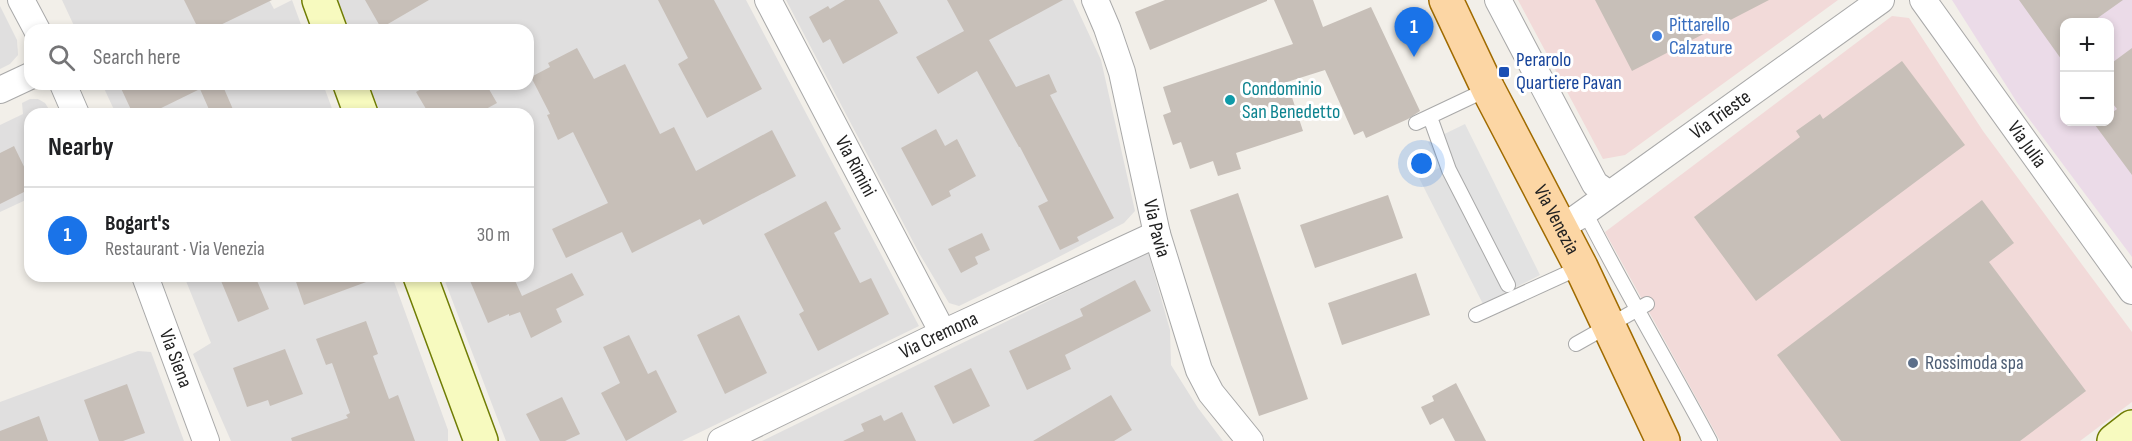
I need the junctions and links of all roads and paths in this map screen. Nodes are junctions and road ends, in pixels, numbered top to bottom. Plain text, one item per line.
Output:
1 (21, 0) edge
2 (319, 0) edge
3 (768, 0) edge
4 (1095, 0) edge
5 (1446, 0) edge
6 (1498, 0) edge
7 (1881, 0) edge
8 (1923, 0) edge
9 (34, 24) edge
10 (328, 24) edge
11 (24, 79) edge
12 (1488, 89) junction
13 (0, 90) edge
14 (66, 90) edge
15 (352, 90) edge
16 (73, 108) edge
17 (359, 108) edge
18 (1430, 117) junction
19 (1416, 123) dead end
20 (1610, 194) junction
21 (1573, 219) junction
22 (1157, 234) junction
23 (1581, 267) junction
24 (147, 282) edge
25 (422, 282) edge
26 (1508, 285) dead end
27 (2132, 291) edge
28 (1631, 313) junction
29 (1476, 315) dead end
30 (943, 333) junction
31 (1576, 344) dead end
32 (2132, 428) edge
33 (206, 441) edge
34 (481, 441) edge
35 (721, 441) edge
36 (1250, 441) edge
37 (1663, 441) edge
38 (1710, 441) edge
39 (2114, 441) edge

1 - 9 street
2 - 10 street
3 - 30 street, Via Rimini
4 - 22 street, Via Pavia
5 - 12 main road, Via Venezia
6 - 20 street
7 - 20 street, Via Trieste
8 - 27 street, Via Julia
11 - 13 street
12 - 18 lane
12 - 21 main road, Via Venezia
14 - 16 street
15 - 17 street
18 - 19 lane
18 - 26 lane
20 - 21 street, Via Trieste
21 - 23 main road, Via Venezia
21 - 28 lane
22 - 30 street, Via Cremona
22 - 36 street, Via Pavia
23 - 28 main road, Via Venezia
23 - 29 lane
24 - 33 street, Via Siena
25 - 34 street
28 - 31 lane
28 - 37 main road, Via Venezia
28 - 38 lane
30 - 35 street, Via Cremona
32 - 39 street

